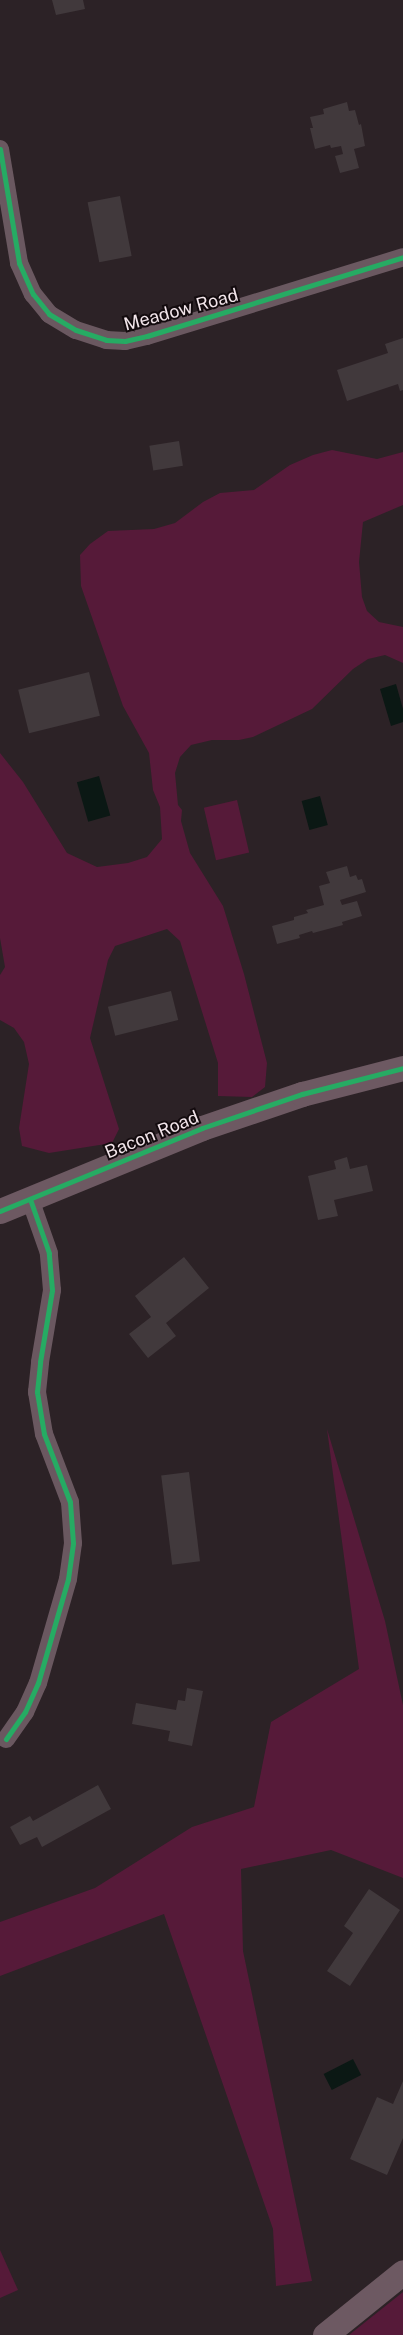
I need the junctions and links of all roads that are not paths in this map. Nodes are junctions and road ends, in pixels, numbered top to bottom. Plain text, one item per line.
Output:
1 (0, 149) edge
2 (403, 257) edge
3 (403, 1068) edge
4 (30, 1199) junction
5 (0, 1211) edge
6 (6, 1739) dead end
7 (403, 2272) edge
8 (325, 2335) edge

1 - 2 street, Meadow Road
3 - 4 street, Bacon Road
4 - 5 street, Bacon Road
4 - 6 street
7 - 8 street

